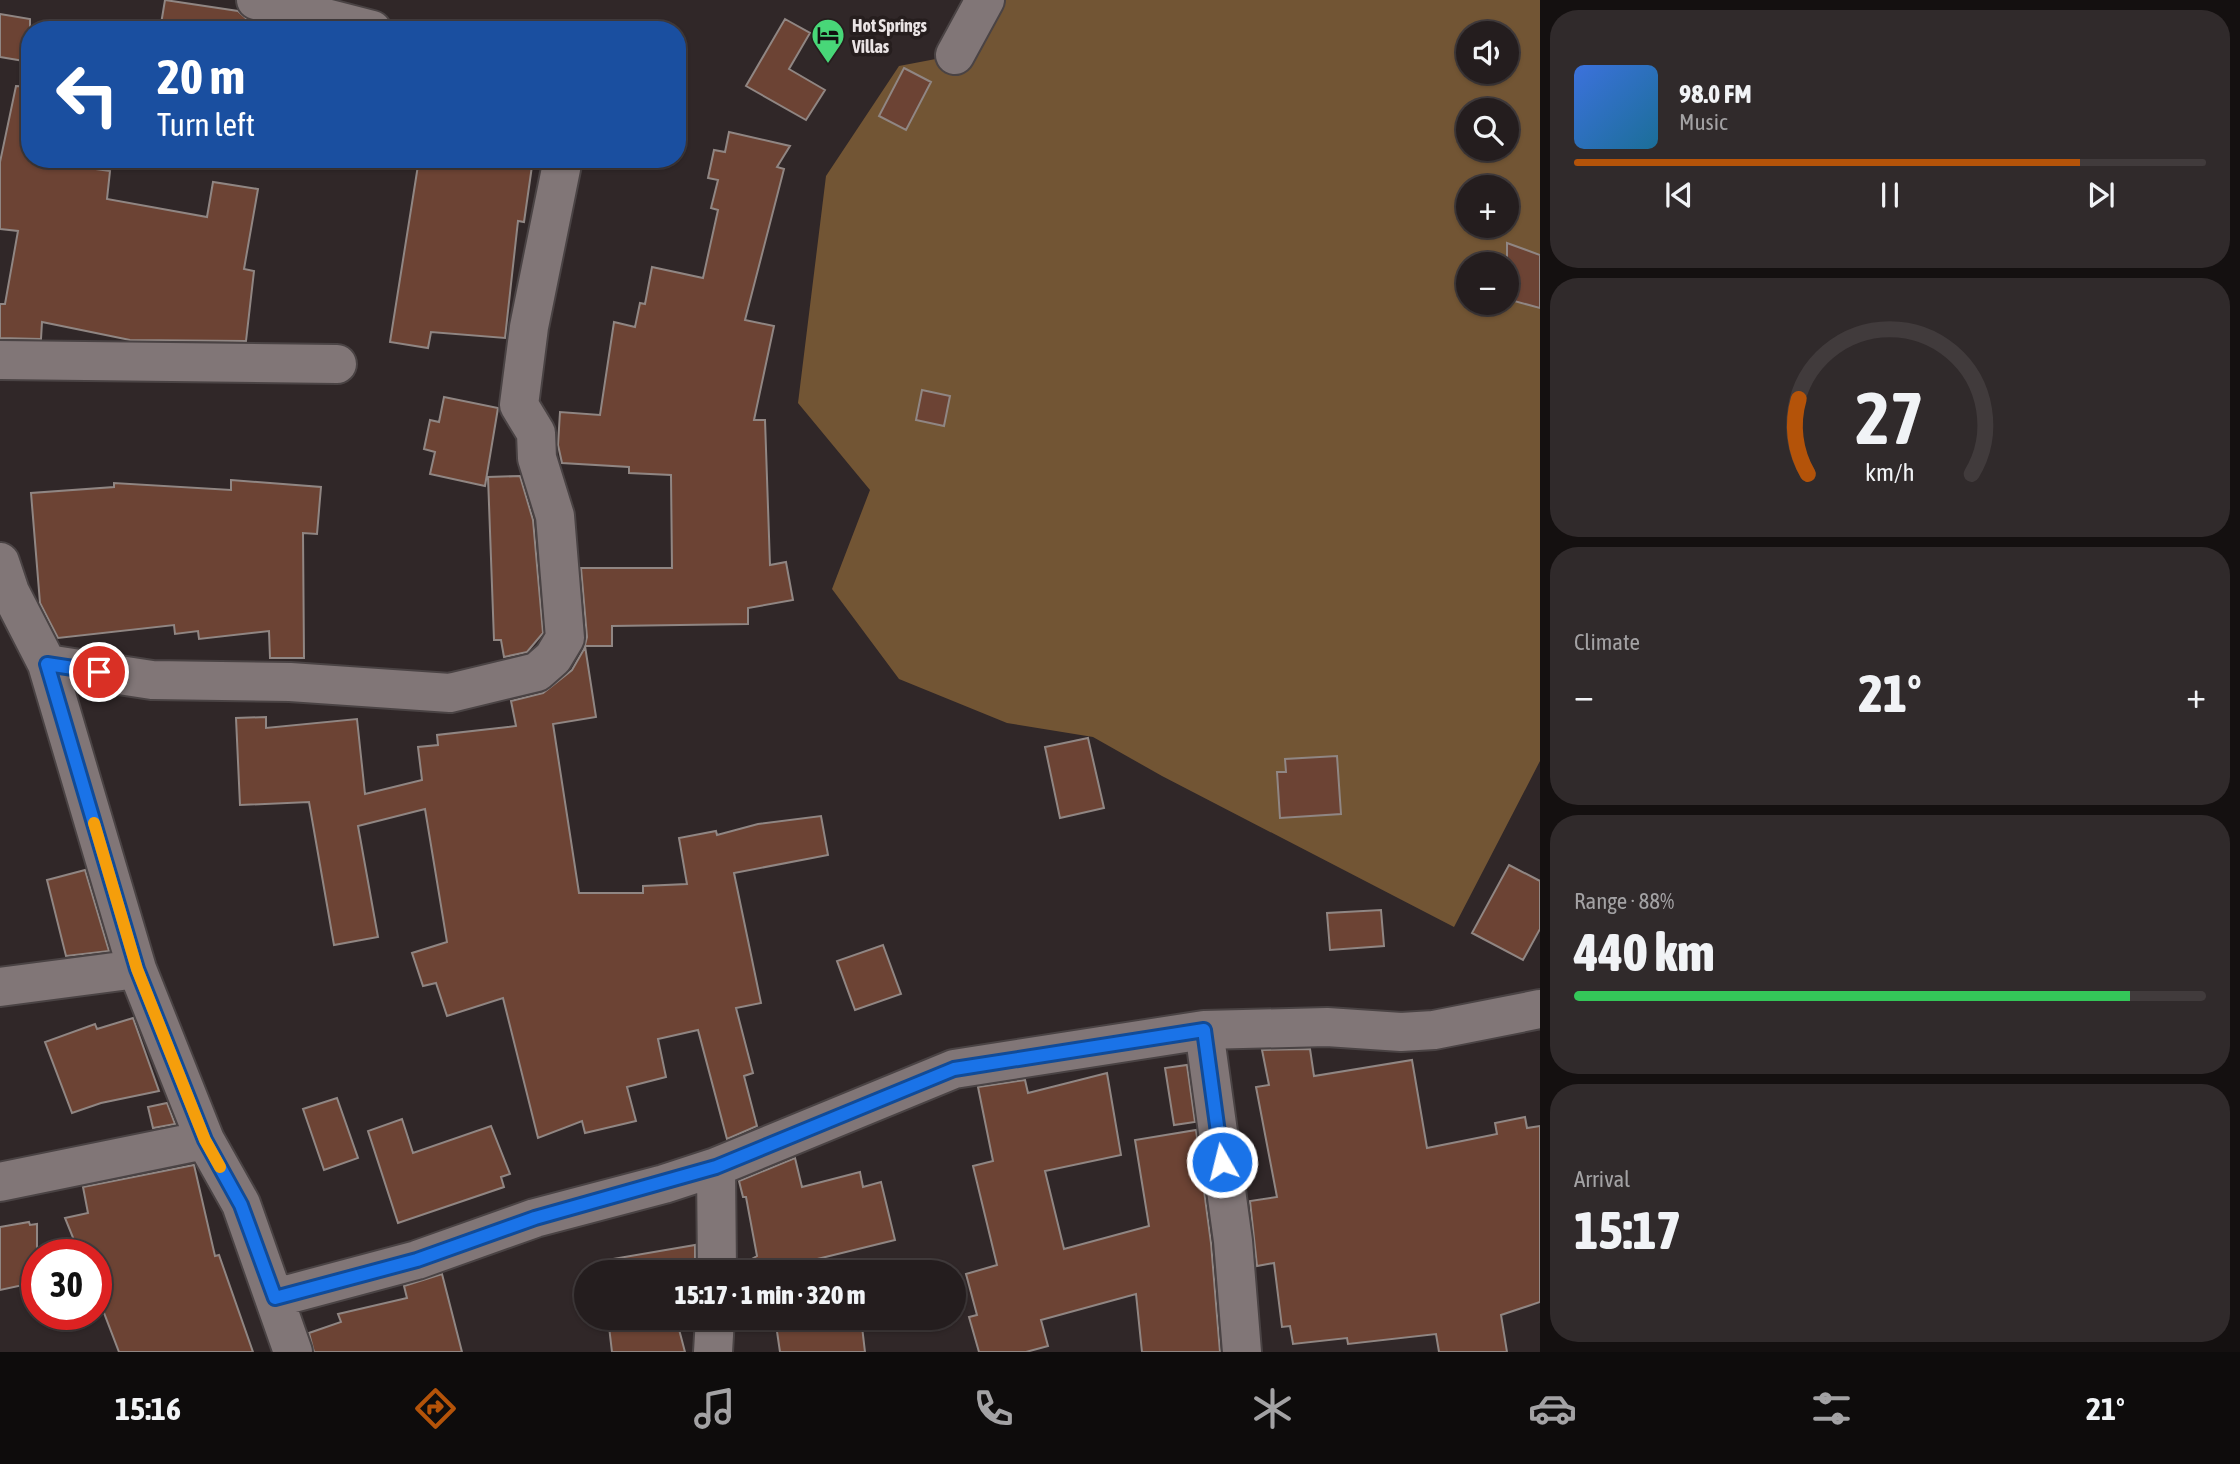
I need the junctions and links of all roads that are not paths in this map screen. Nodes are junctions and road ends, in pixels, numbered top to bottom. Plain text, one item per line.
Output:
1 (256, 0) edge
2 (985, 0) edge
3 (337, 21) edge
4 (955, 55) dead end
5 (562, 168) edge
6 (0, 360) edge
7 (337, 365) dead end
8 (0, 562) edge
9 (47, 664) junction
10 (137, 969) junction
11 (0, 987) edge
12 (1540, 1009) edge
13 (1204, 1030) junction
14 (205, 1140) junction
15 (716, 1167) junction
16 (0, 1182) edge
17 (717, 1260) edge
18 (275, 1298) junction
19 (714, 1330) edge
20 (293, 1352) edge
21 (713, 1352) edge
22 (1242, 1352) edge

1 - 3 street
2 - 4 street
5 - 9 street
6 - 7 street
8 - 9 street
9 - 10 street
10 - 11 street
10 - 14 street
12 - 13 street
13 - 15 street
13 - 22 street
14 - 16 street
14 - 18 street
15 - 17 street
15 - 18 street
18 - 20 street
19 - 21 street

